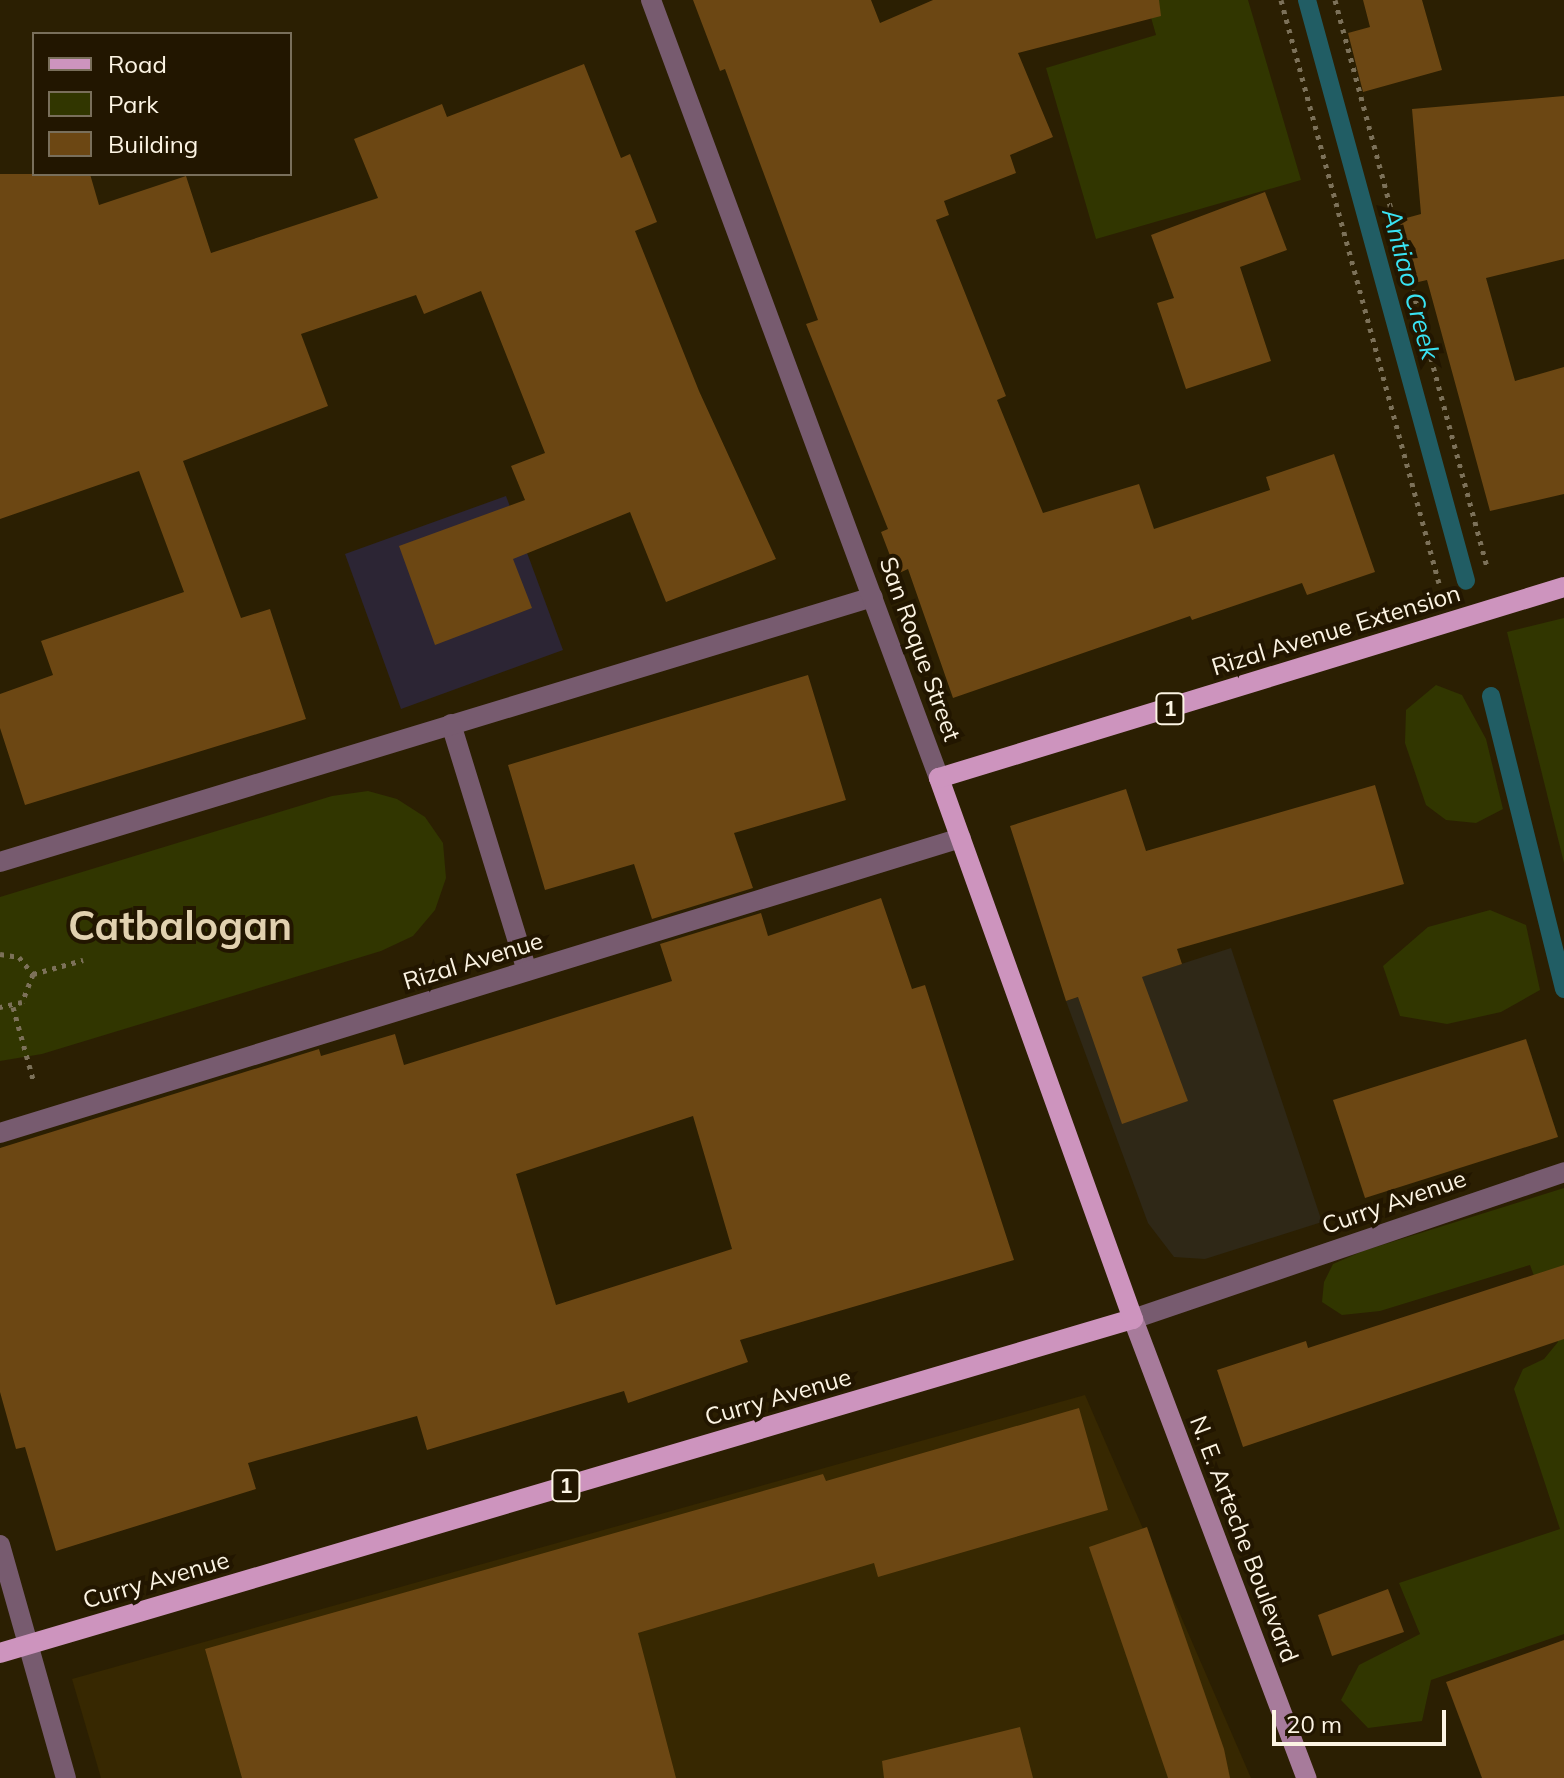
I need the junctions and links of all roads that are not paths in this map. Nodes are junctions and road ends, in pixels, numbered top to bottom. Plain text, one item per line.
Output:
1 (651, 0) edge
2 (1564, 587) edge
3 (873, 597) junction
4 (451, 724) junction
5 (939, 778) junction
6 (961, 838) junction
7 (0, 862) edge
8 (527, 971) junction
9 (0, 1133) edge
10 (1564, 1172) edge
11 (1133, 1319) junction
12 (0, 1545) edge
13 (27, 1645) junction
14 (0, 1653) edge
15 (66, 1778) edge
16 (1306, 1778) edge

1 - 3 street, San Roque Street
2 - 5 main road, Rizal Avenue Extension / 1
3 - 4 street
3 - 5 street, San Roque Street
4 - 7 street
4 - 8 street
5 - 6 main road, San Roque Street
6 - 8 street, Rizal Avenue
6 - 11 main road, San Roque Street
8 - 9 street, Rizal Avenue
10 - 11 street, Curry Avenue
11 - 13 main road, Curry Avenue / 1
11 - 16 main road, N. E. Arteche Boulevard
12 - 13 street
13 - 14 main road, Curry Avenue / 1
13 - 15 street

